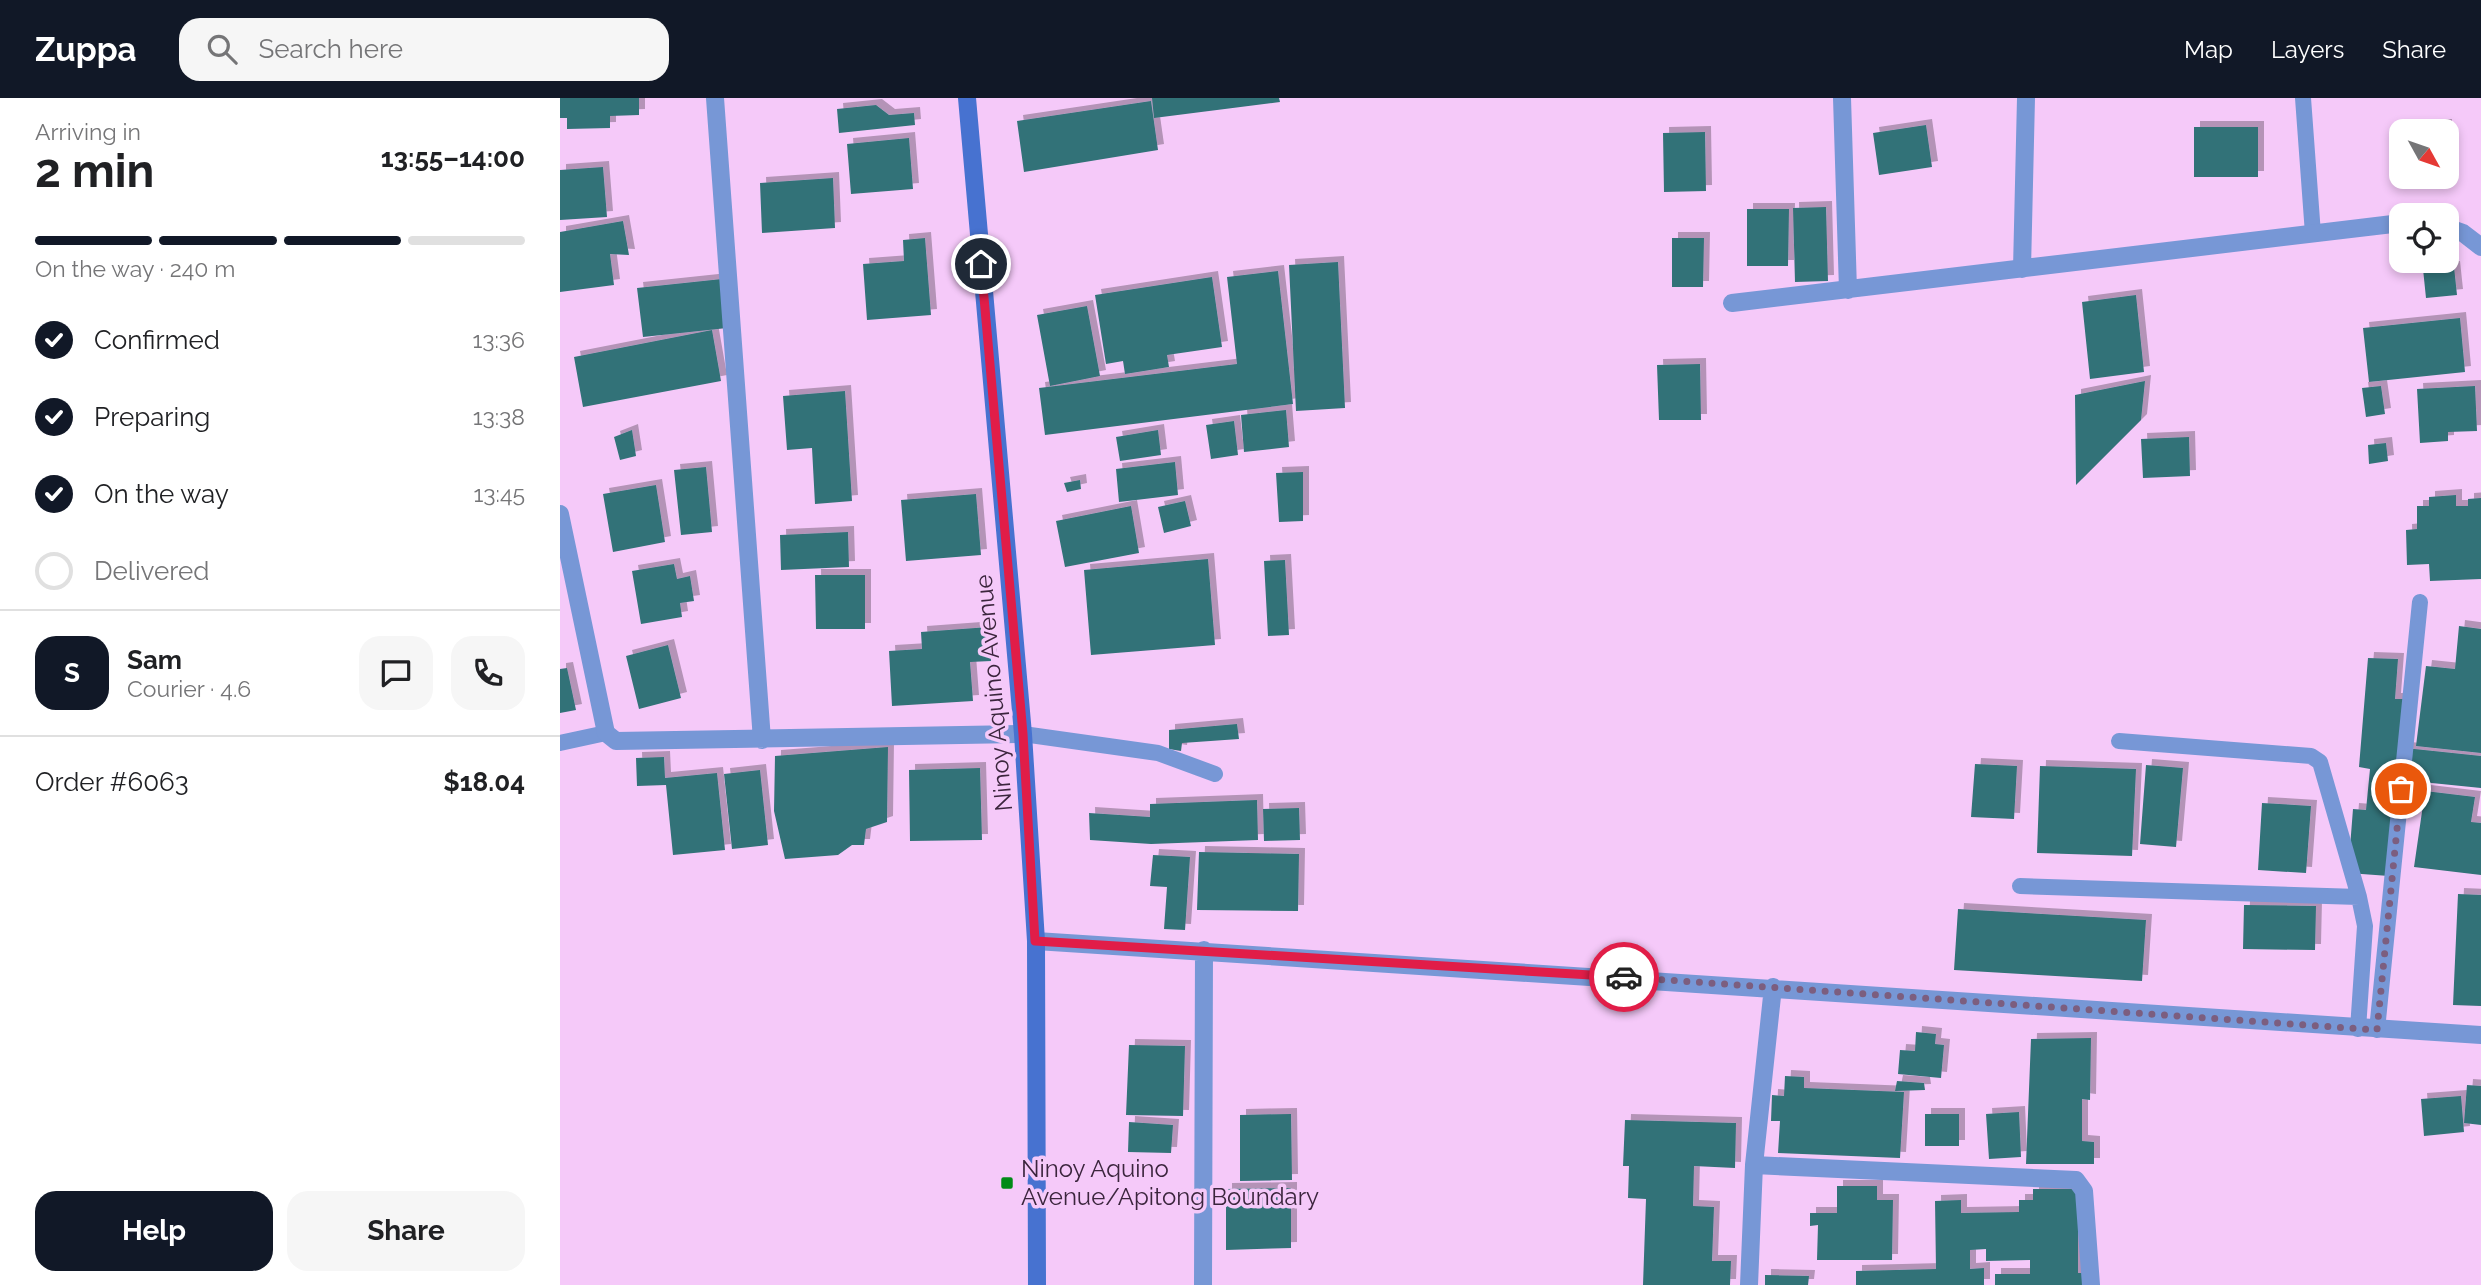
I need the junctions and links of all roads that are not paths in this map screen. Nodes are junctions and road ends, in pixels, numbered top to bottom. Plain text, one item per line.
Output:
1 (715, 98) edge
2 (967, 98) edge
3 (1842, 98) edge
4 (2026, 98) edge
5 (2303, 98) edge
6 (2389, 224) edge
7 (2459, 232) edge
8 (2313, 234) junction
9 (2481, 247) edge
10 (2022, 269) junction
11 (1848, 290) junction
12 (1732, 303) dead end
13 (560, 514) edge
14 (2420, 601) dead end
15 (606, 733) junction
16 (1023, 734) junction
17 (762, 740) junction
18 (2119, 741) dead end
19 (560, 743) edge
20 (1215, 774) dead end
21 (2020, 886) dead end
22 (2359, 897) junction
23 (1035, 941) junction
24 (1204, 950) junction
25 (1773, 987) junction
26 (2358, 1029) junction
27 (2377, 1030) junction
28 (2481, 1035) edge
29 (1754, 1165) junction
30 (1037, 1285) edge
31 (1203, 1285) edge
32 (1749, 1285) edge
33 (2091, 1285) edge

1 - 17 street
2 - 16 main road, Ninoy Aquino Avenue
3 - 11 street
4 - 10 street
5 - 8 lane
6 - 8 street
7 - 9 street
8 - 10 street
10 - 11 street
11 - 12 street
13 - 15 street
14 - 27 lane
15 - 17 street
15 - 19 lane
16 - 17 street
16 - 20 lane
16 - 23 main road, Ninoy Aquino Avenue
18 - 22 lane
21 - 22 lane
22 - 26 lane
23 - 24 street
23 - 30 main road, Ninoy Aquino Avenue
24 - 25 street
24 - 31 street
25 - 26 street
25 - 29 street
26 - 27 street
27 - 28 street
29 - 32 street
29 - 33 street

